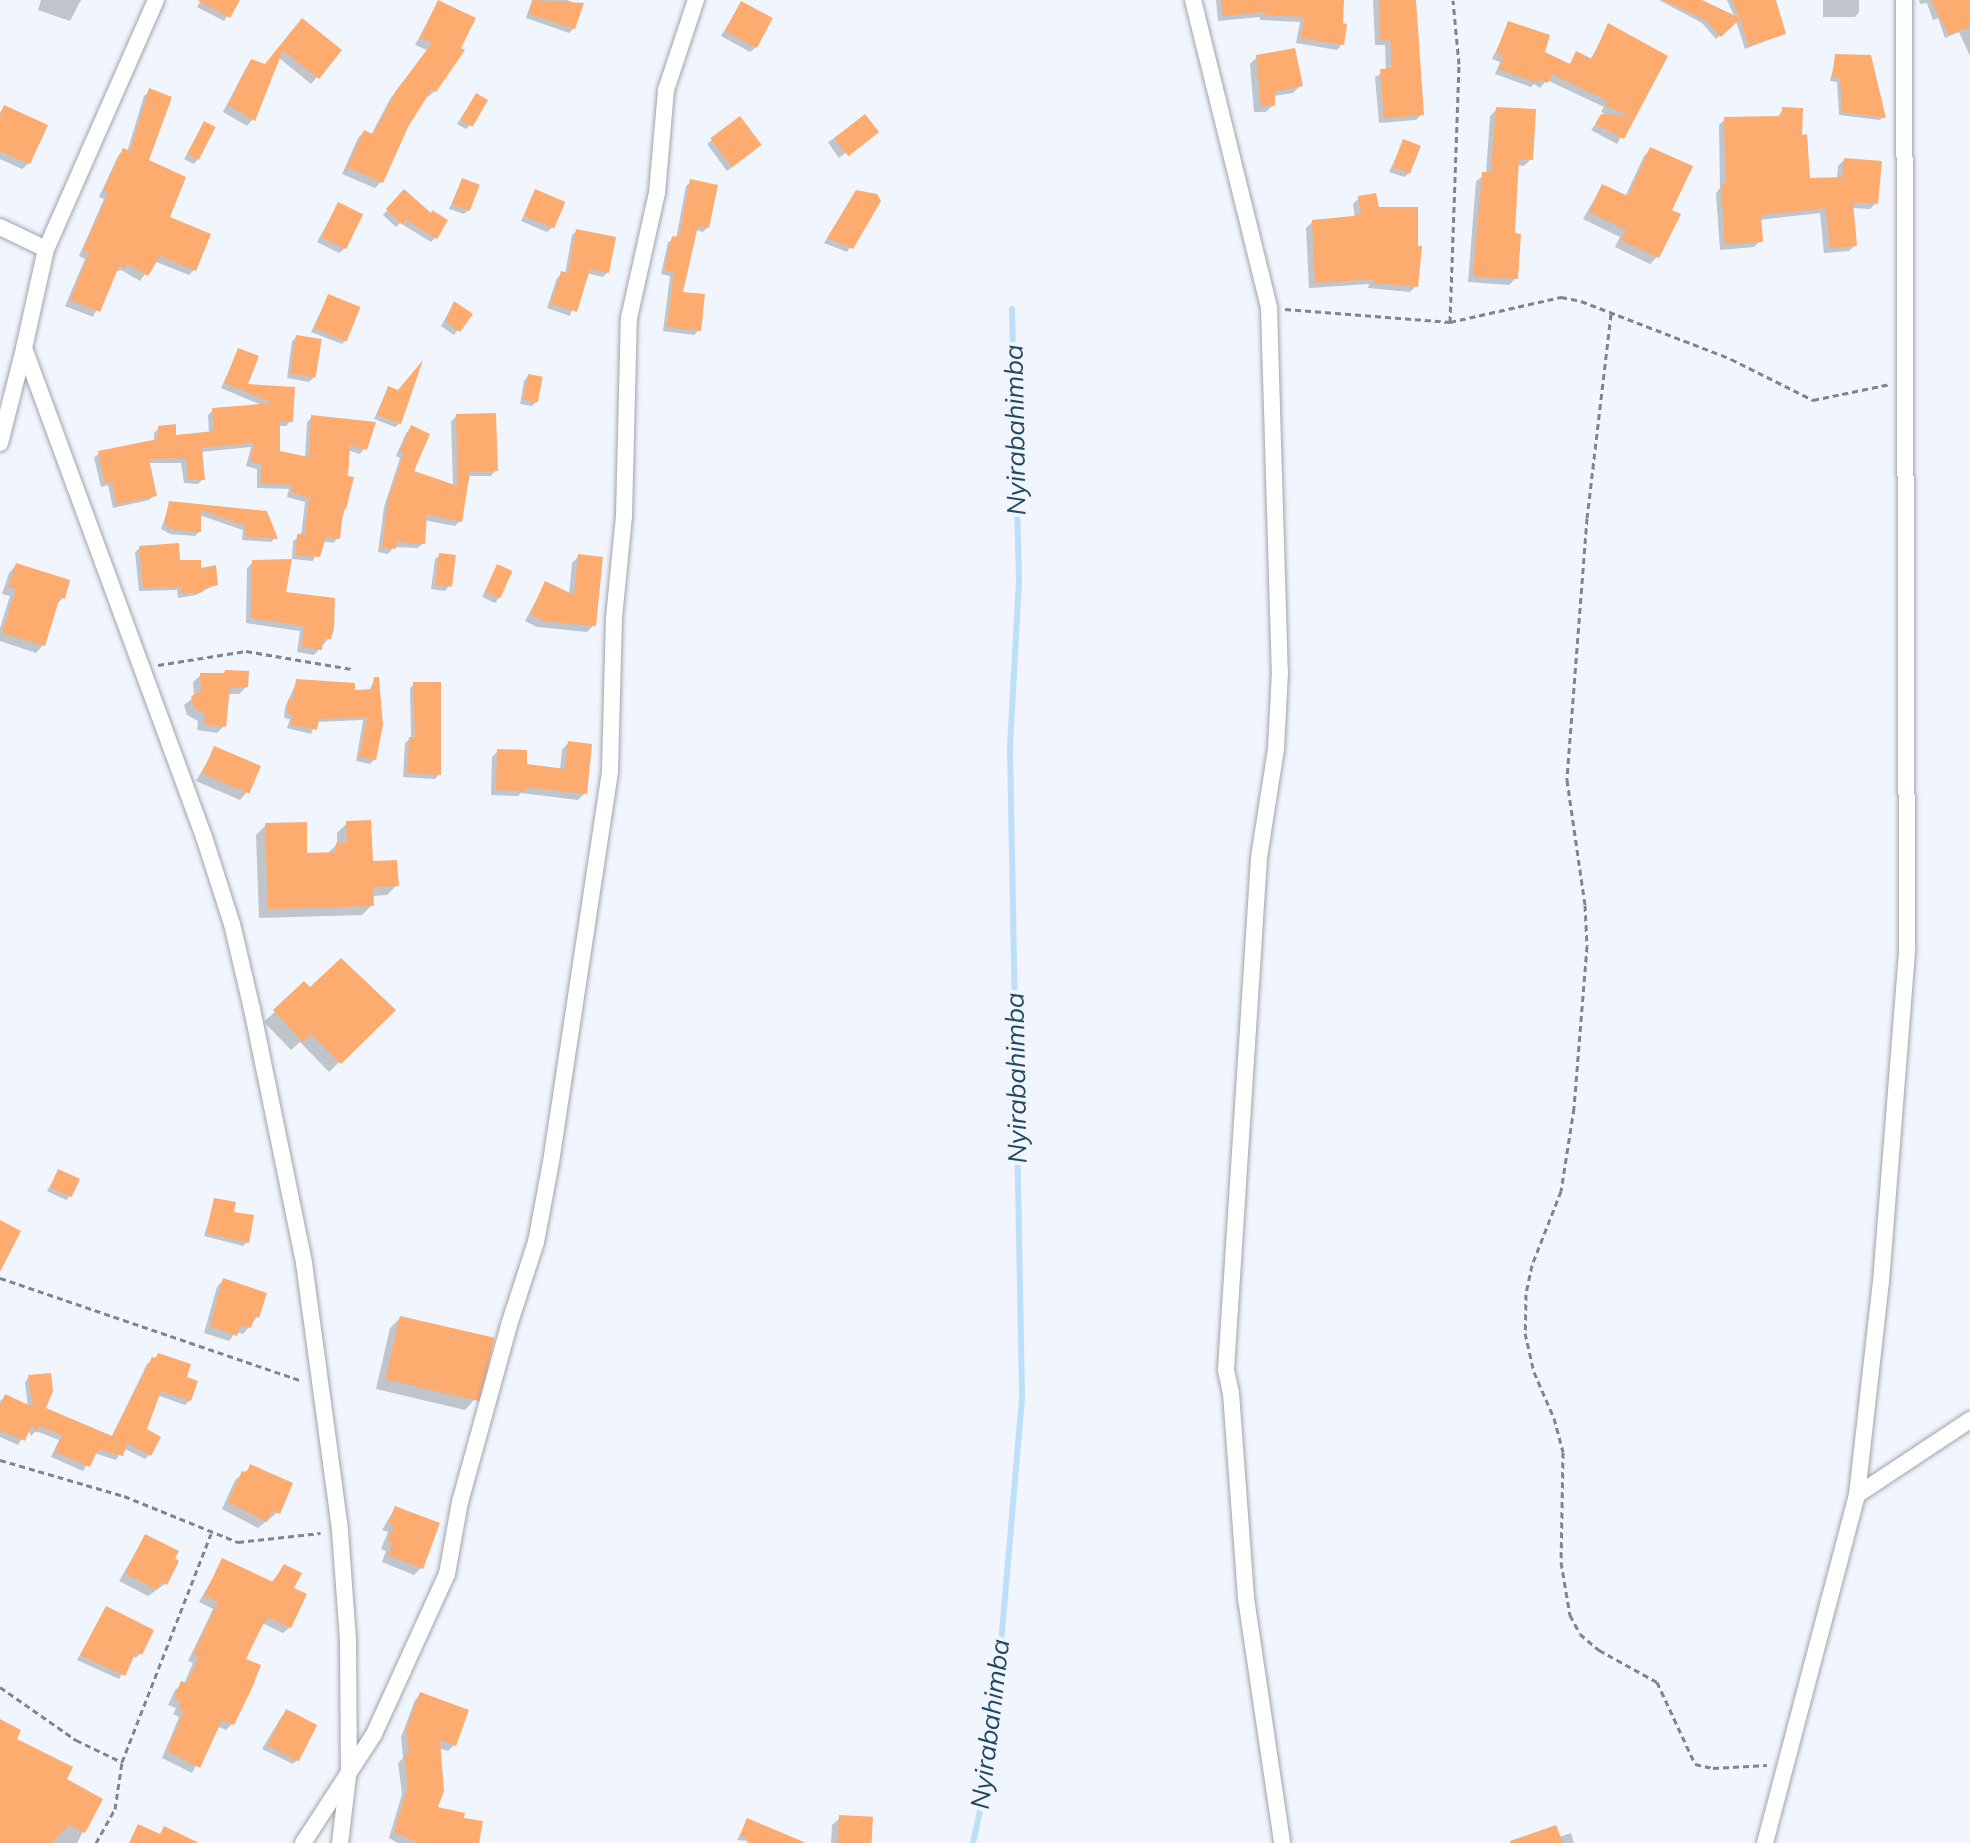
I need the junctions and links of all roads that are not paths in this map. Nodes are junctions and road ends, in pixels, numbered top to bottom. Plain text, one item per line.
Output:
1 (156, 0) edge
2 (696, 0) edge
3 (1193, 0) edge
4 (1904, 0) edge
5 (0, 227) edge
6 (46, 249) junction
7 (24, 348) junction
8 (0, 443) edge
9 (1970, 1420) edge
10 (1857, 1495) junction
11 (349, 1768) junction
12 (303, 1843) edge
13 (340, 1843) edge
14 (1282, 1843) edge
15 (1765, 1843) edge

1 - 6 street
2 - 11 street
3 - 14 street
4 - 10 street
5 - 6 street
6 - 7 street
7 - 8 street
7 - 11 street
9 - 10 street
10 - 15 street
11 - 12 street
11 - 13 street

